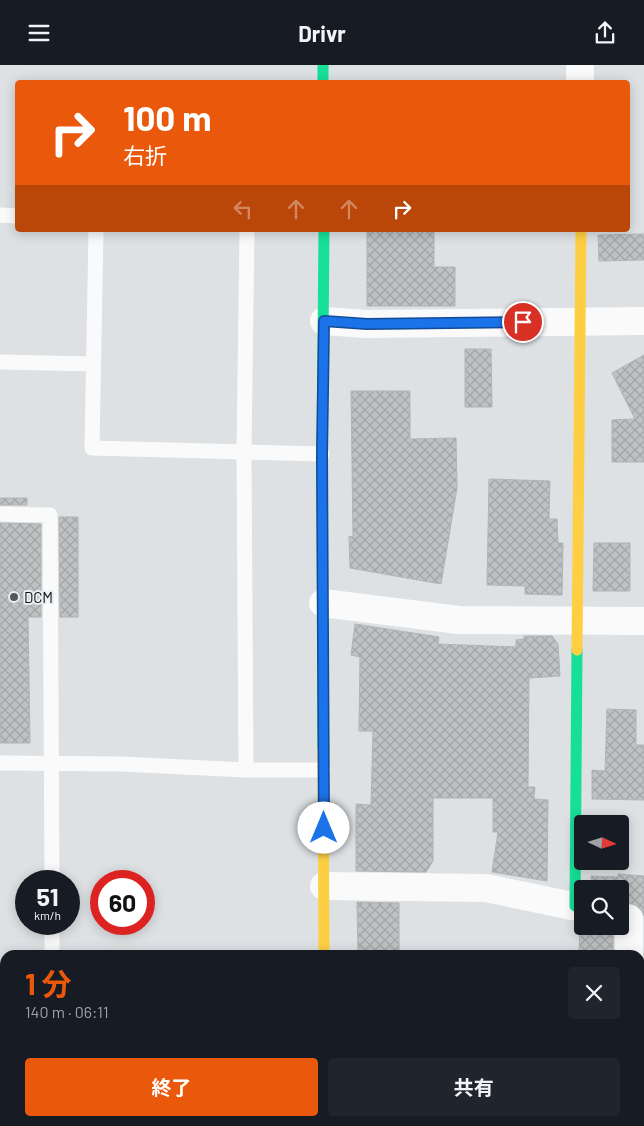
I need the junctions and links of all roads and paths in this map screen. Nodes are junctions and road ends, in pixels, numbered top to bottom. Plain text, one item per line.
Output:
1 (323, 65) edge
2 (580, 65) edge
3 (323, 80) edge
4 (580, 80) edge
5 (0, 215) edge
6 (15, 216) edge
7 (96, 232) edge
8 (247, 232) edge
9 (324, 232) edge
10 (581, 232) edge
11 (324, 321) junction
12 (644, 321) edge
13 (581, 322) junction
14 (0, 363) edge
15 (93, 364) junction
16 (244, 452) junction
17 (322, 455) junction
18 (0, 514) edge
19 (323, 603) junction
20 (577, 621) junction
21 (644, 621) edge
22 (0, 763) edge
23 (51, 763) junction
24 (246, 770) junction
25 (324, 770) junction
26 (52, 870) edge
27 (579, 880) edge
28 (324, 886) junction
29 (574, 906) edge
30 (631, 919) edge
31 (52, 935) edge
32 (52, 950) edge
33 (324, 950) edge
34 (629, 950) edge

1 - 3 main road
2 - 4 street
5 - 6 lane
7 - 15 lane
8 - 16 lane
9 - 11 main road
10 - 13 main road
11 - 13 street
11 - 17 main road
12 - 13 street
13 - 20 main road
14 - 15 lane
15 - 16 lane
16 - 17 lane
16 - 24 lane
17 - 19 main road
18 - 23 lane
19 - 20 street
19 - 25 main road
20 - 21 street
20 - 27 main road
22 - 23 lane
23 - 24 lane
23 - 26 lane
24 - 25 lane
25 - 28 main road
28 - 29 street
28 - 33 main road
30 - 34 street
31 - 32 lane

